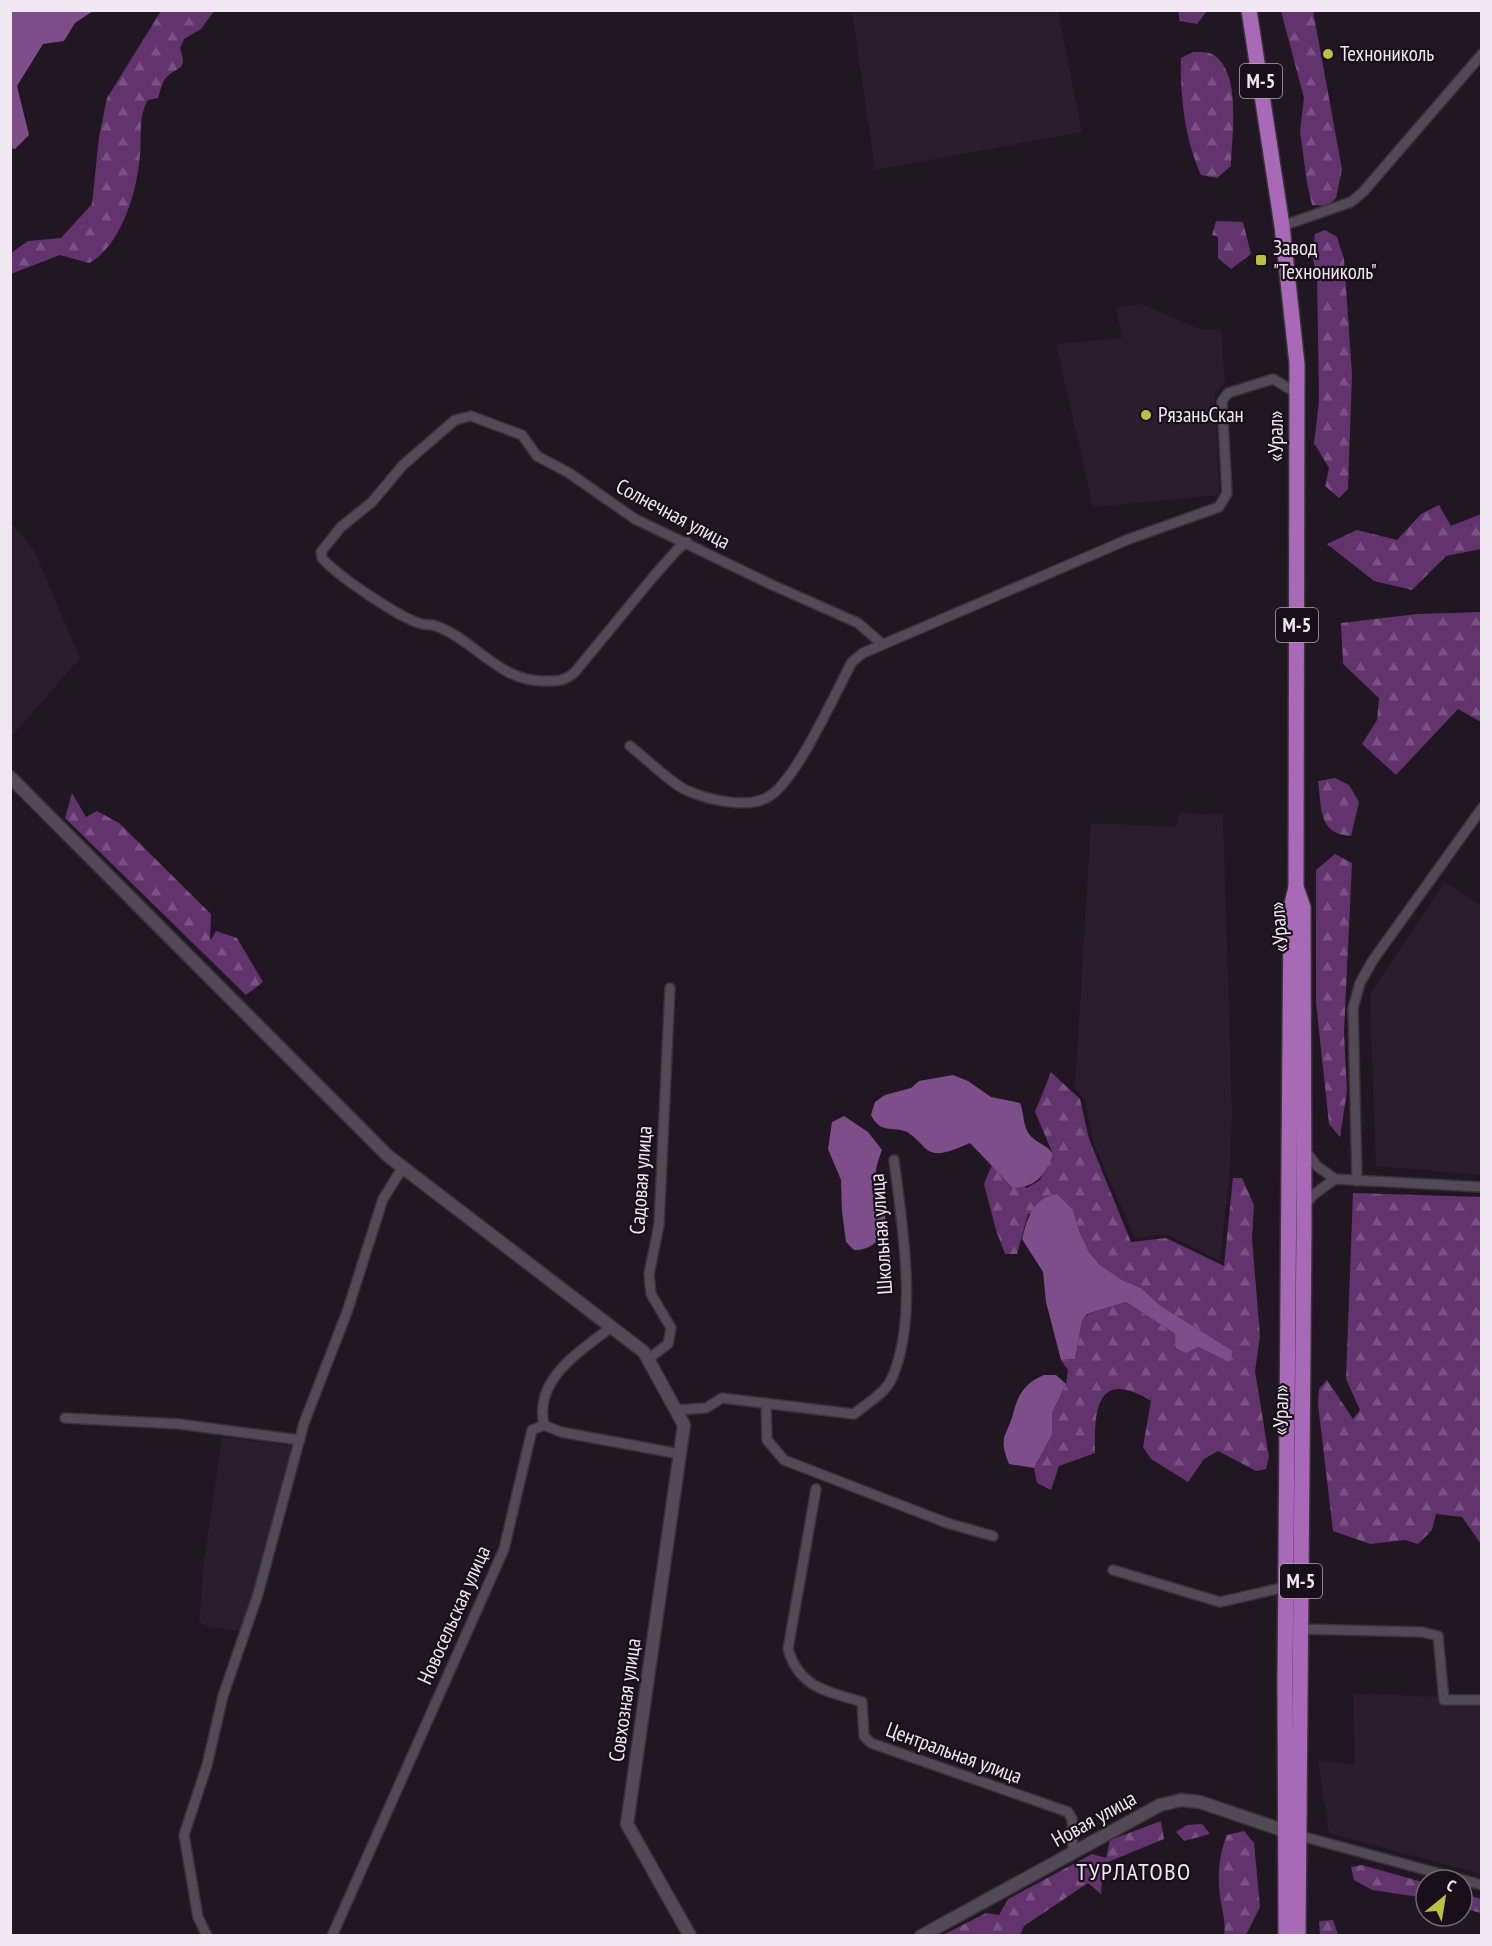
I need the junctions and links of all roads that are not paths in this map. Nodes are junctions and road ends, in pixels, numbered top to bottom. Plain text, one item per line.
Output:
1 (1249, 10) edge
2 (1482, 54) edge
3 (1282, 226) junction
4 (1297, 393) junction
5 (687, 543) junction
6 (881, 643) junction
7 (630, 746) dead end
8 (10, 777) edge
9 (1482, 808) edge
10 (1296, 887) junction
11 (670, 988) dead end
12 (1305, 1150) junction
13 (894, 1160) dead end
14 (403, 1167) junction
15 (1335, 1179) junction
16 (1357, 1181) junction
17 (1482, 1187) edge
18 (1304, 1208) junction
19 (611, 1327) junction
20 (648, 1359) junction
21 (766, 1403) junction
22 (676, 1410) junction
23 (65, 1418) dead end
24 (544, 1425) junction
25 (300, 1440) junction
26 (680, 1454) junction
27 (816, 1489) dead end
28 (993, 1536) dead end
29 (1113, 1570) dead end
30 (1286, 1587) junction
31 (1300, 1629) junction
32 (1482, 1700) edge
33 (1285, 1806) junction
34 (1266, 1825) junction
35 (1291, 1833) junction
36 (1073, 1852) junction
37 (1482, 1885) edge
38 (207, 1935) edge
39 (332, 1935) edge
40 (690, 1935) edge
41 (921, 1935) edge
42 (1286, 1935) edge
43 (1298, 1935) edge

1 - 3 highway, «Урал» / М-5
2 - 3 street
3 - 4 highway, «Урал» / М-5
4 - 6 street
4 - 10 highway, «Урал» / М-5
5 - 5 street, Солнечная улица
5 - 6 street, Солнечная улица
6 - 7 street
8 - 14 street, Совхозная улица
9 - 16 street
10 - 12 highway, «Урал» / М-5
10 - 30 highway, «Урал» / М-5
11 - 20 street, Садовая улица
12 - 15 street
12 - 18 highway, «Урал» / М-5
13 - 21 street, Школьная улица
14 - 19 street, Совхозная улица
14 - 25 street
15 - 16 street
15 - 18 street
16 - 17 street
18 - 31 highway, «Урал» / М-5
19 - 20 street, Совхозная улица
19 - 24 street
20 - 22 street, Совхозная улица
21 - 22 street, Школьная улица
21 - 28 street
22 - 26 street, Совхозная улица
23 - 25 street
24 - 26 street
24 - 39 street, Новосельская улица
25 - 38 street
26 - 40 street, Совхозная улица
27 - 36 street, Центральная улица
29 - 30 street
30 - 33 highway, «Урал» / М-5
31 - 32 street
31 - 35 highway, «Урал» / М-5
33 - 34 street
33 - 35 highway, «Урал» / М-5
34 - 35 street, Новая улица
34 - 36 street, Новая улица
35 - 37 street
35 - 42 highway, «Урал» / М-5
35 - 43 highway, «Урал» / М-5
36 - 41 street, Новая улица

